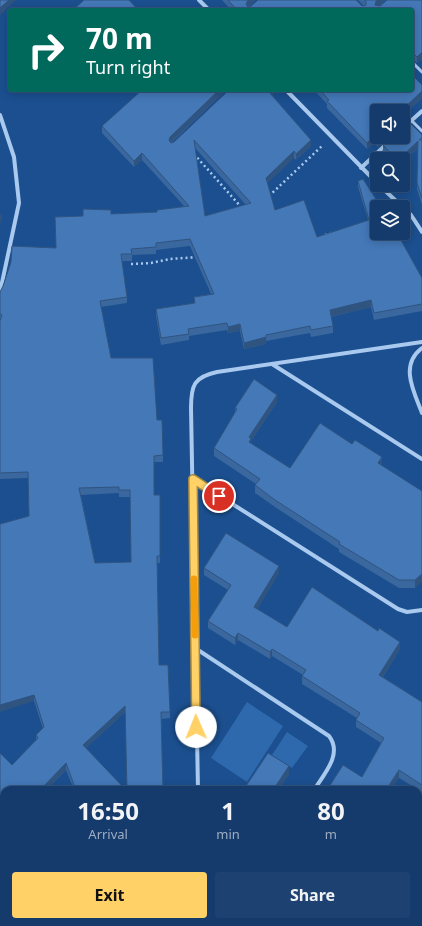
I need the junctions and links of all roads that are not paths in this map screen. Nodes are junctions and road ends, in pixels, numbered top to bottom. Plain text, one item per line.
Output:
1 (199, 0) edge
2 (207, 8) edge
3 (414, 64) edge
4 (422, 72) edge
5 (288, 92) edge
6 (422, 111) edge
7 (0, 115) edge
8 (412, 120) joint
9 (422, 131) edge
10 (387, 144) edge
11 (361, 168) junction
12 (370, 176) edge
13 (387, 192) edge
14 (422, 232) edge
15 (0, 292) edge
16 (422, 342) edge
17 (422, 348) edge
18 (271, 364) junction
19 (422, 413) edge
20 (422, 459) edge
21 (193, 479) junction
22 (422, 610) edge
23 (195, 648) junction
24 (198, 786) edge
25 (316, 786) edge

1 - 2 street
3 - 4 lane
5 - 11 street
6 - 8 street
7 - 15 street
8 - 9 lane
10 - 11 street
11 - 12 street
13 - 14 street
16 - 18 street
17 - 19 street
18 - 20 street
18 - 21 street
21 - 22 street
21 - 23 street
23 - 24 street
23 - 25 street

